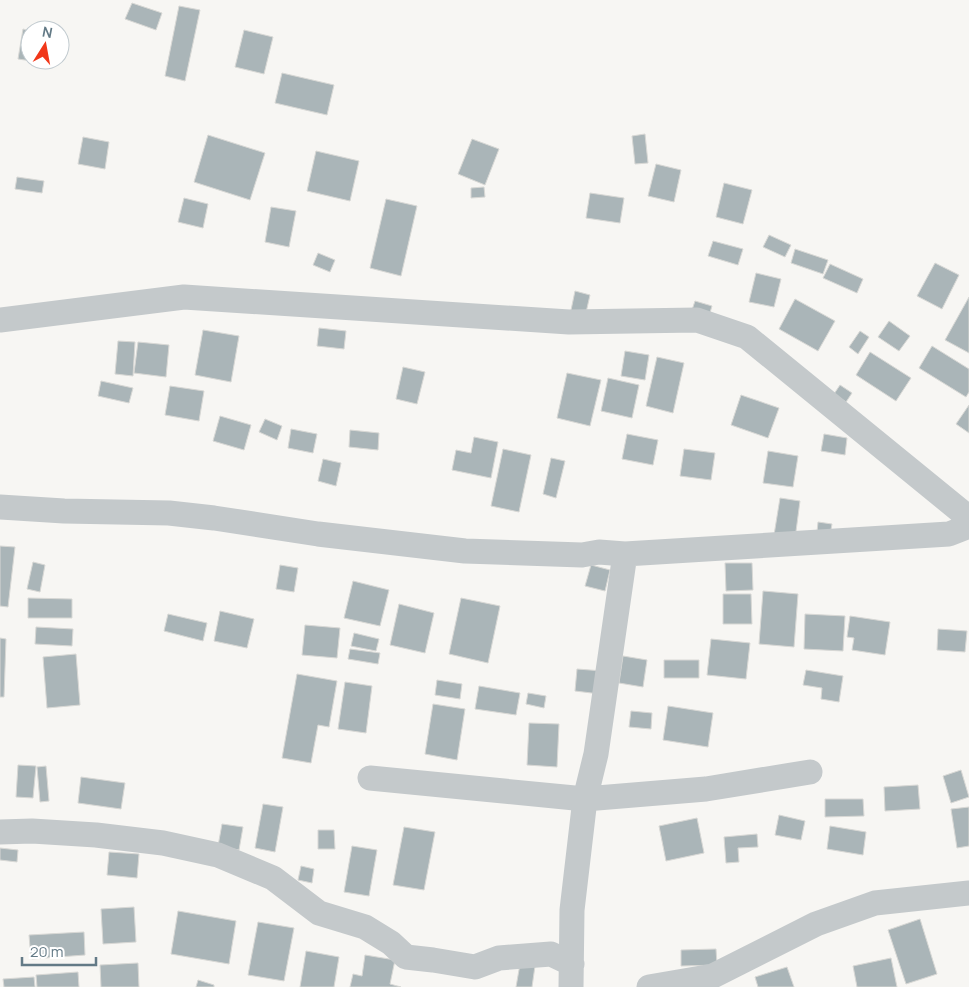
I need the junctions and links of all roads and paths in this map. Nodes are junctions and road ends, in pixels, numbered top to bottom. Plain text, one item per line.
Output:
1 (0, 320) edge
2 (0, 507) edge
3 (969, 518) edge
4 (969, 526) edge
5 (625, 554) junction
6 (810, 772) dead end
7 (370, 778) dead end
8 (585, 799) junction
9 (0, 832) edge
10 (969, 893) edge
11 (572, 976) edge
12 (649, 987) edge

1 - 3 street
2 - 5 street
4 - 5 street
5 - 8 street
6 - 8 street
7 - 8 street
8 - 11 street
9 - 11 street
10 - 12 street

